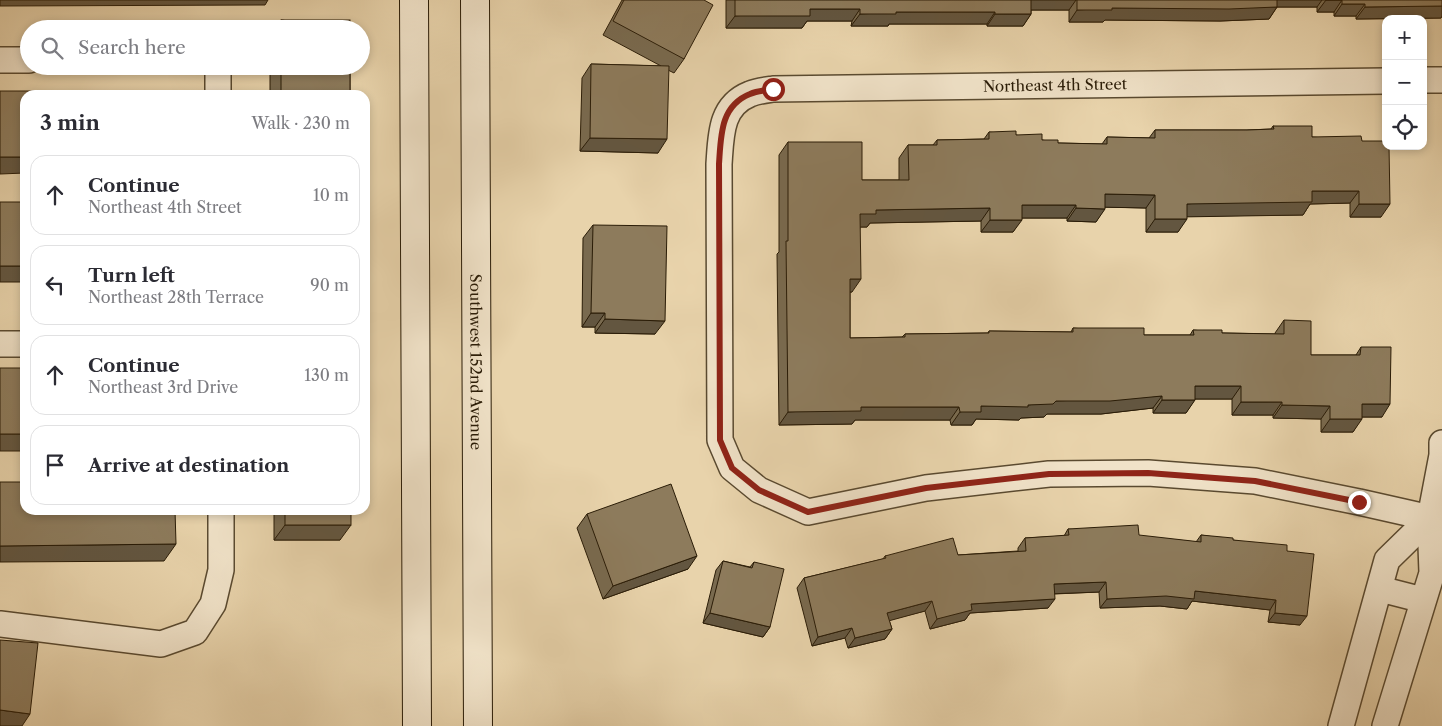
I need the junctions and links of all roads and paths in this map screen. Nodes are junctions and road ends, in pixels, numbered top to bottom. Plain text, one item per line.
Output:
1 (414, 0) edge
2 (476, 0) edge
3 (0, 60) edge
4 (20, 60) edge
5 (218, 75) edge
6 (1427, 80) edge
7 (1442, 80) edge
8 (1382, 81) edge
9 (218, 90) edge
10 (0, 344) edge
11 (20, 344) edge
12 (1442, 443) edge
13 (221, 515) edge
14 (1436, 520) edge
15 (1380, 589) junction
16 (1423, 600) junction
17 (0, 624) edge
18 (417, 726) edge
19 (478, 726) edge
20 (1341, 726) edge
21 (1385, 726) edge

1 - 18 street
2 - 19 street, Southwest 152nd Avenue
3 - 4 street
5 - 9 street
6 - 7 street
8 - 14 street, Northeast 4th Street
10 - 11 street
12 - 14 street
13 - 17 street
14 - 15 street
14 - 16 street
15 - 16 street
15 - 20 street
16 - 21 street

